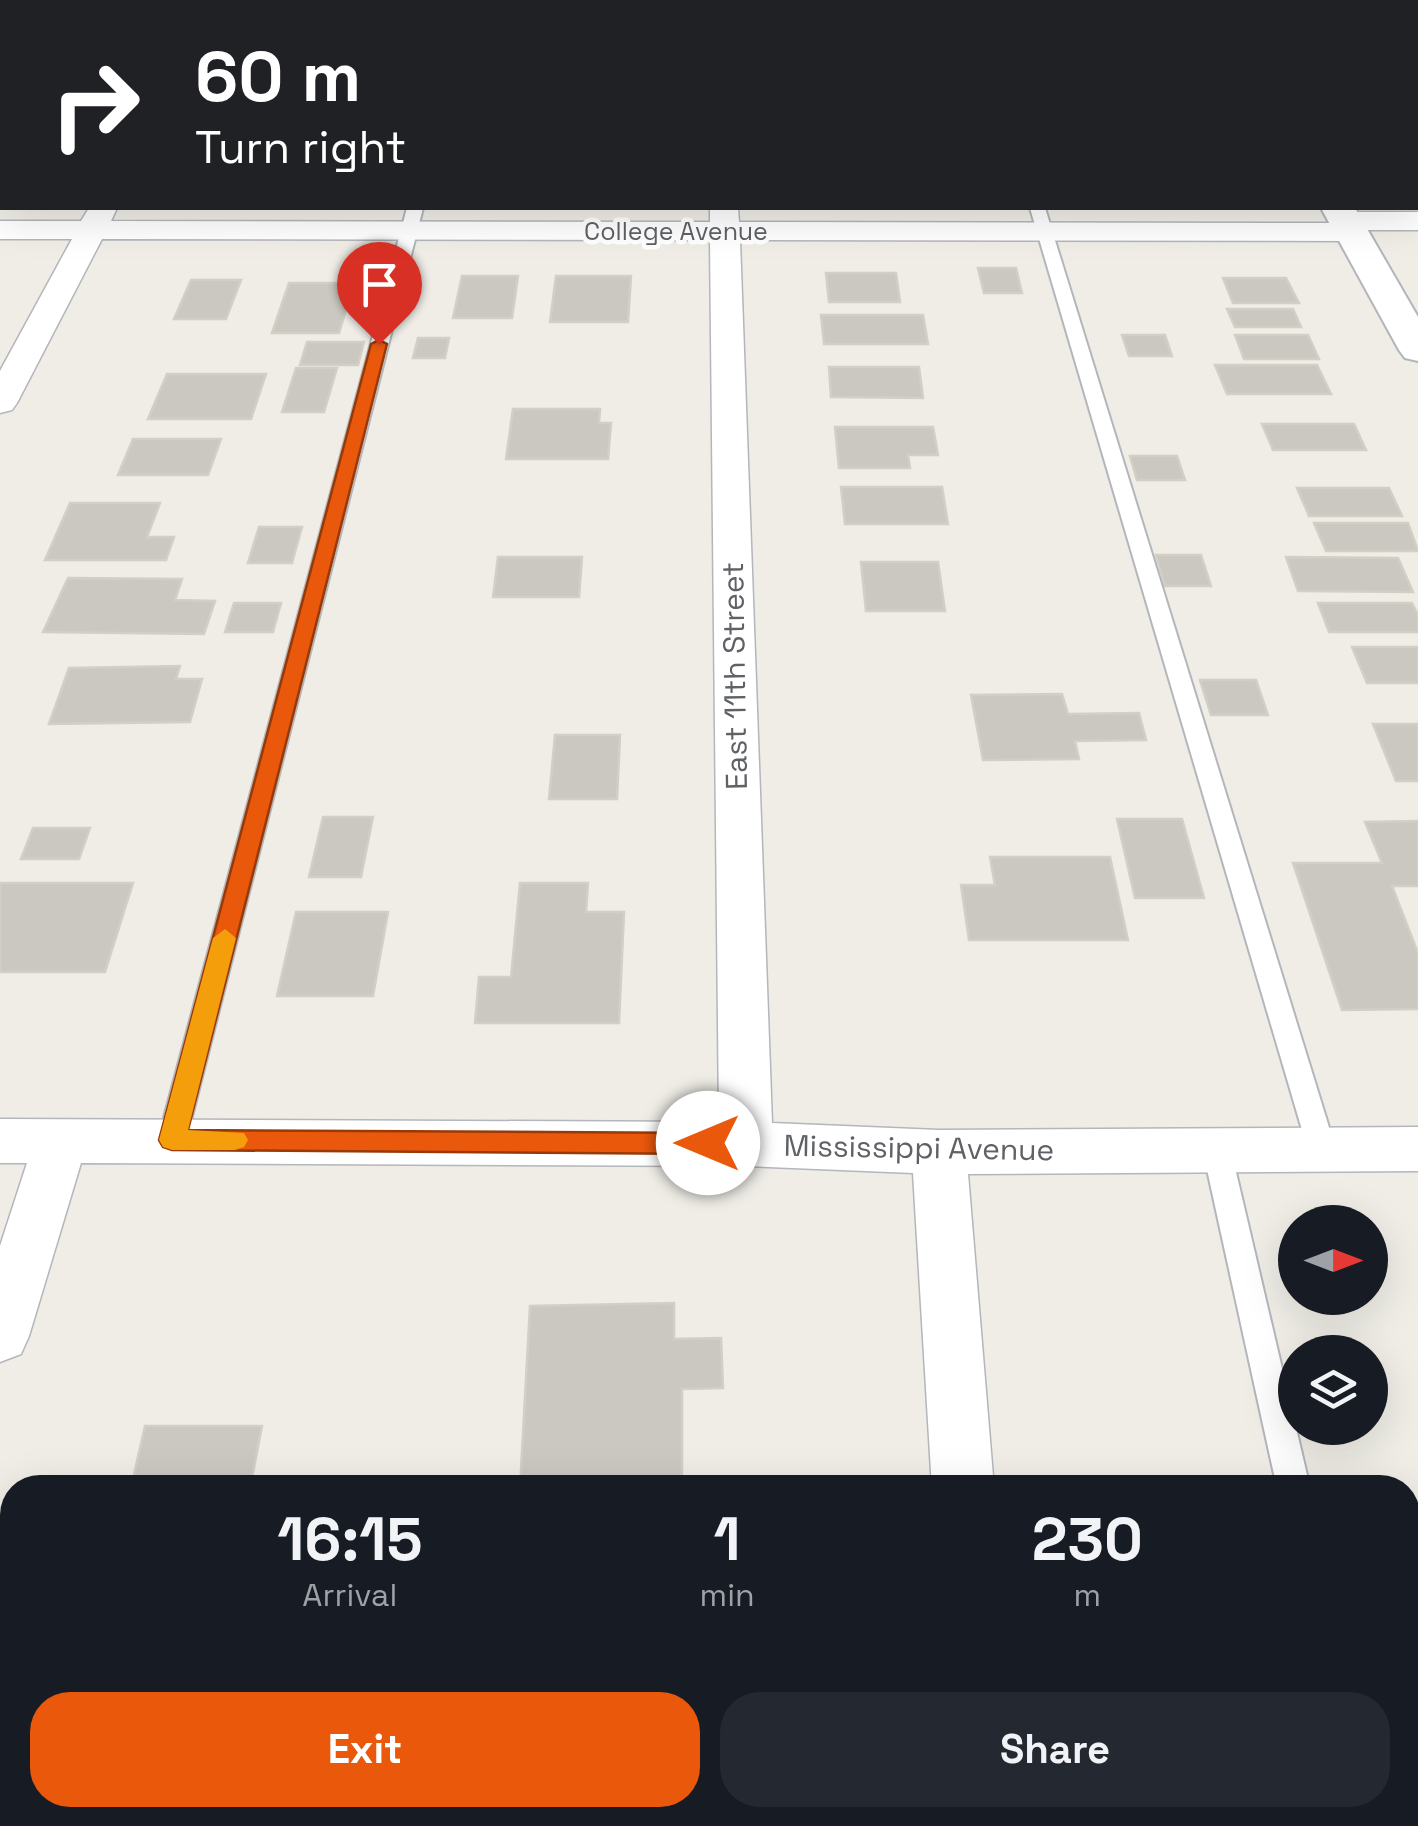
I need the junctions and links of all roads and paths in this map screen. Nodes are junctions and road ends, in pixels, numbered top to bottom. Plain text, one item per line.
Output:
1 (96, 219) edge
2 (412, 219) edge
3 (725, 219) edge
4 (1041, 220) edge
5 (1345, 220) edge
6 (1418, 221) edge
7 (0, 230) edge
8 (1418, 350) edge
9 (0, 403) edge
10 (0, 1140) edge
11 (60, 1140) junction
12 (172, 1140) junction
13 (746, 1144) junction
14 (1418, 1149) edge
15 (1322, 1150) junction
16 (1217, 1151) junction
17 (940, 1152) junction
18 (0, 1336) edge
19 (962, 1475) edge
20 (1291, 1475) edge

1 - 2 street, College Avenue
1 - 7 street, College Avenue
1 - 9 street
2 - 3 street, College Avenue
2 - 12 lane
3 - 4 street, College Avenue
3 - 13 street, East 11th Street
4 - 5 street, College Avenue
4 - 15 lane
5 - 6 street, College Avenue
5 - 8 street
10 - 11 street, Mississippi Avenue
11 - 12 street, Mississippi Avenue
11 - 18 street
12 - 13 street, Mississippi Avenue
13 - 17 street, Mississippi Avenue
14 - 15 street, Mississippi Avenue
15 - 16 street, Mississippi Avenue
16 - 17 street, Mississippi Avenue
16 - 20 lane
17 - 19 street

